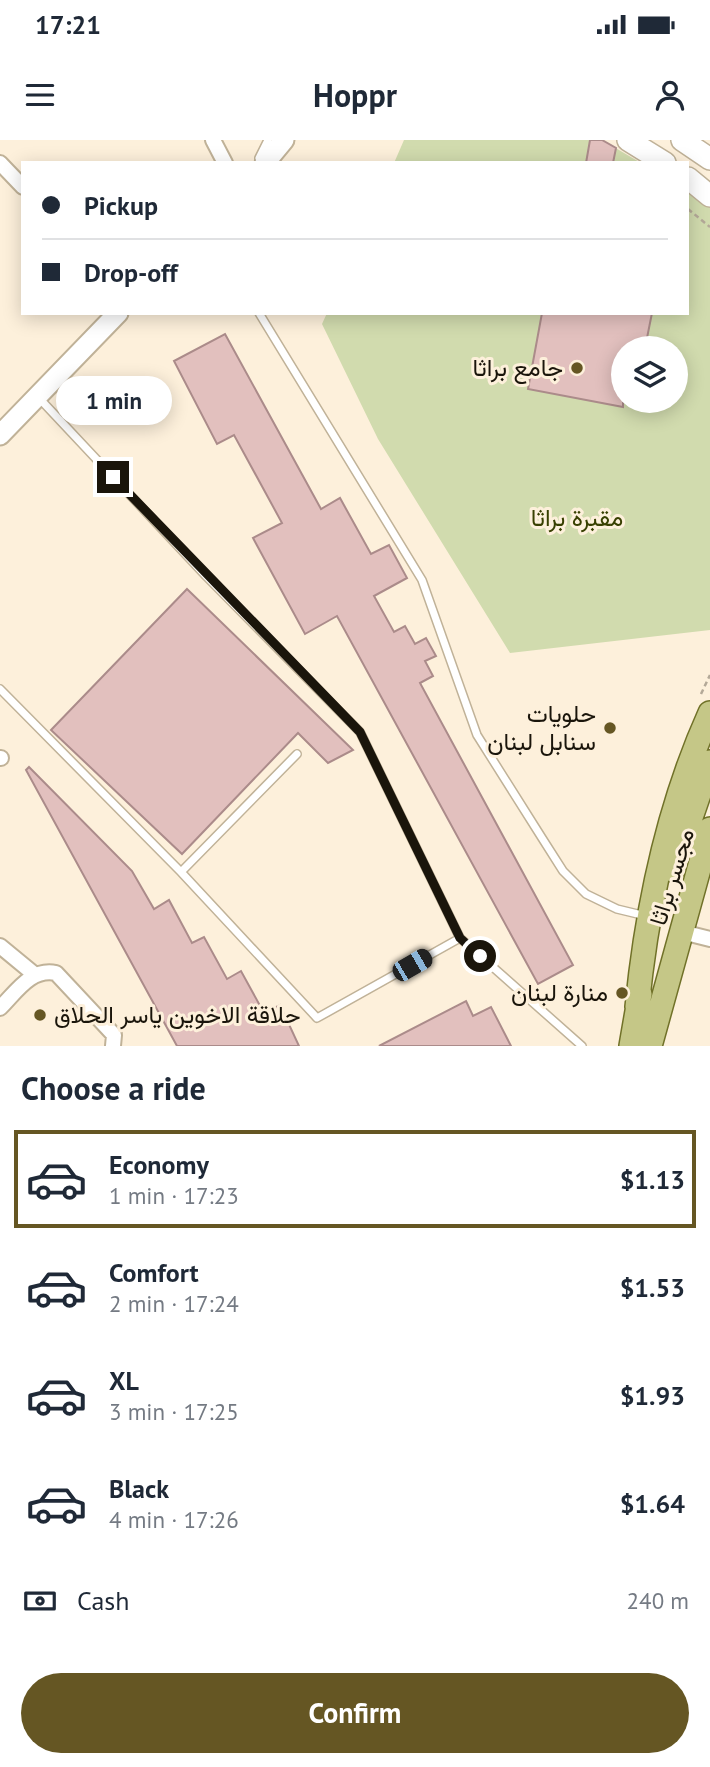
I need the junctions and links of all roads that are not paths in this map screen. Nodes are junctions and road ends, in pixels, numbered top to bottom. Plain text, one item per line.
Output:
1 (213, 140) edge
2 (268, 140) edge
3 (284, 140) edge
4 (628, 140) edge
5 (682, 140) edge
6 (710, 159) edge
7 (224, 161) edge
8 (257, 161) edge
9 (267, 161) edge
10 (662, 161) edge
11 (0, 163) edge
12 (689, 179) edge
13 (21, 185) edge
14 (710, 196) edge
15 (116, 315) edge
16 (260, 315) edge
17 (39, 398) junction
18 (1, 430) edge
19 (0, 689) edge
20 (710, 713) edge
21 (297, 754) dead end
22 (710, 762) edge
23 (710, 829) edge
24 (710, 871) edge
25 (181, 873) junction
26 (647, 916) junction
27 (700, 937) edge
28 (460, 938) junction
29 (0, 946) edge
30 (34, 975) junction
31 (0, 1007) edge
32 (648, 1009) junction
33 (113, 1046) edge
34 (582, 1046) edge
35 (631, 1046) edge
36 (650, 1046) edge

1 - 7 street
2 - 8 lane
3 - 9 street
4 - 10 main road
5 - 6 main road
11 - 13 street
12 - 14 main road
15 - 17 street
16 - 26 lane
17 - 18 street
17 - 28 lane
19 - 25 lane
20 - 26 main road
21 - 25 lane
22 - 32 main road, مجسر براثا
23 - 32 main road, مجسر براثا
24 - 27 main road
25 - 28 lane
26 - 32 main road
27 - 32 main road
28 - 34 lane
29 - 30 street
30 - 31 street
30 - 33 street
32 - 35 main road
32 - 36 main road

